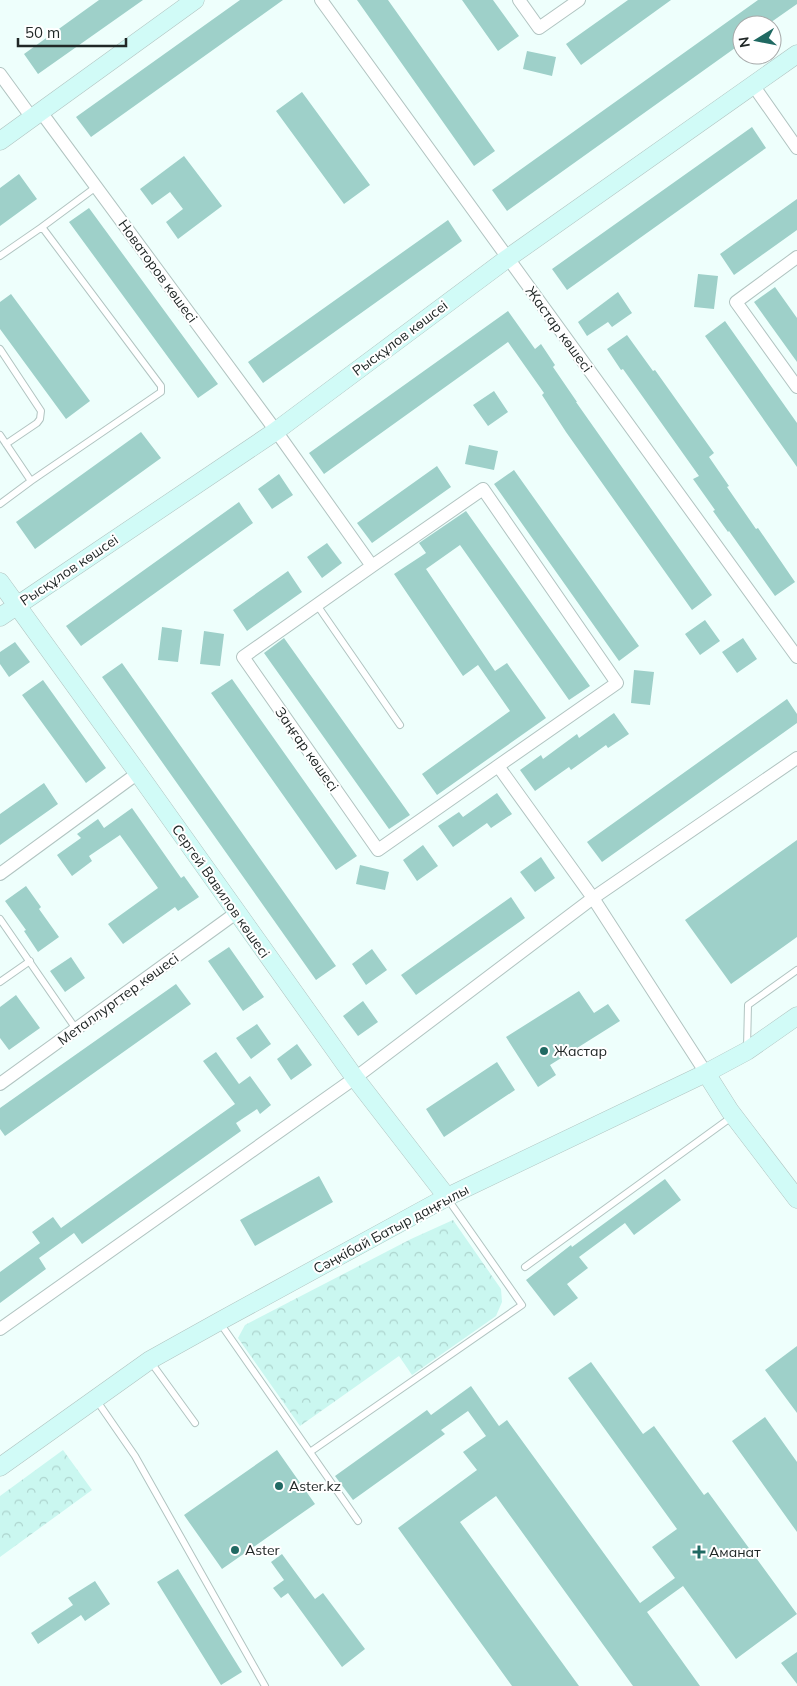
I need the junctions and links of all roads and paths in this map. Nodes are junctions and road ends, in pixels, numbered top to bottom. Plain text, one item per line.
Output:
1 (195, 0) edge
2 (321, 0) edge
3 (519, 0) edge
4 (579, 0) edge
5 (797, 54) edge
6 (0, 74) edge
7 (753, 85) junction
8 (37, 115) junction
9 (0, 141) edge
10 (797, 148) edge
11 (96, 186) junction
12 (42, 227) junction
13 (0, 256) edge
14 (797, 257) edge
15 (508, 258) junction
16 (0, 349) edge
17 (797, 387) edge
18 (276, 431) junction
19 (0, 435) edge
20 (6, 444) junction
21 (31, 481) junction
22 (0, 504) edge
23 (372, 566) junction
24 (0, 582) edge
25 (17, 605) junction
26 (317, 605) junction
27 (0, 617) edge
28 (797, 657) edge
29 (400, 725) dead end
30 (797, 758) edge
31 (498, 766) junction
32 (138, 773) junction
33 (0, 874) edge
34 (592, 898) junction
35 (236, 913) junction
36 (0, 919) edge
37 (30, 961) junction
38 (797, 970) edge
39 (0, 982) edge
40 (797, 1016) edge
41 (77, 1030) junction
42 (747, 1051) junction
43 (706, 1073) junction
44 (354, 1078) junction
45 (0, 1084) edge
46 (734, 1116) junction
47 (447, 1197) junction
48 (797, 1199) edge
49 (525, 1267) dead end
50 (220, 1321) junction
51 (0, 1329) edge
52 (150, 1360) junction
53 (95, 1398) junction
54 (195, 1423) dead end
55 (310, 1452) junction
56 (0, 1466) edge
57 (358, 1521) dead end
58 (265, 1686) edge

1 - 8 street
2 - 15 street, Жастар көшесі
3 - 4 street
5 - 7 street, Рысқұлов көшсеі
6 - 8 street, Новаторов көшесі
7 - 10 street
7 - 15 street, Рысқұлов көшсеі
8 - 9 street
8 - 11 street, Новаторов көшесі
11 - 12 lane
11 - 18 street, Новаторов көшесі
12 - 13 lane
12 - 21 lane
14 - 17 street
15 - 18 street, Рысқұлов көшсеі
15 - 28 street, Жастар көшесі
16 - 20 lane
18 - 23 street
18 - 25 street, Рысқұлов көшсеі
19 - 20 lane
20 - 21 lane
21 - 22 lane
23 - 26 street, Заңғар көшесі
23 - 31 street, Заңғар көшесі
24 - 25 street, Сергей Вавилов көшесі
25 - 27 street, Рысқұлов көшсеі
25 - 32 street, Сергей Вавилов көшесі
26 - 29 lane
26 - 31 street, Заңғар көшесі
30 - 34 street
31 - 34 street
32 - 33 street
32 - 35 street, Сергей Вавилов көшесі
34 - 43 street
34 - 44 street
35 - 41 street, Металлургтер көшесі
35 - 44 street, Сергей Вавилов көшесі
36 - 37 lane
37 - 39 lane
37 - 41 lane
38 - 42 lane
40 - 42 street, Сәңкібай Батыр даңғылы
41 - 45 street, Металлургтер көшесі
42 - 43 street, Сәңкібай Батыр даңғылы
43 - 46 street
43 - 47 street, Сәңкібай Батыр даңғылы
44 - 47 street, Сергей Вавилов көшесі
44 - 51 street
46 - 48 street
46 - 49 lane
47 - 50 street, Сәңкібай Батыр даңғылы
47 - 55 lane
50 - 52 street, Сәңкібай Батыр даңғылы
50 - 55 lane
52 - 53 street, Сәңкібай Батыр даңғылы
52 - 54 lane
53 - 56 street, Сәңкібай Батыр даңғылы
53 - 58 lane
55 - 57 lane

